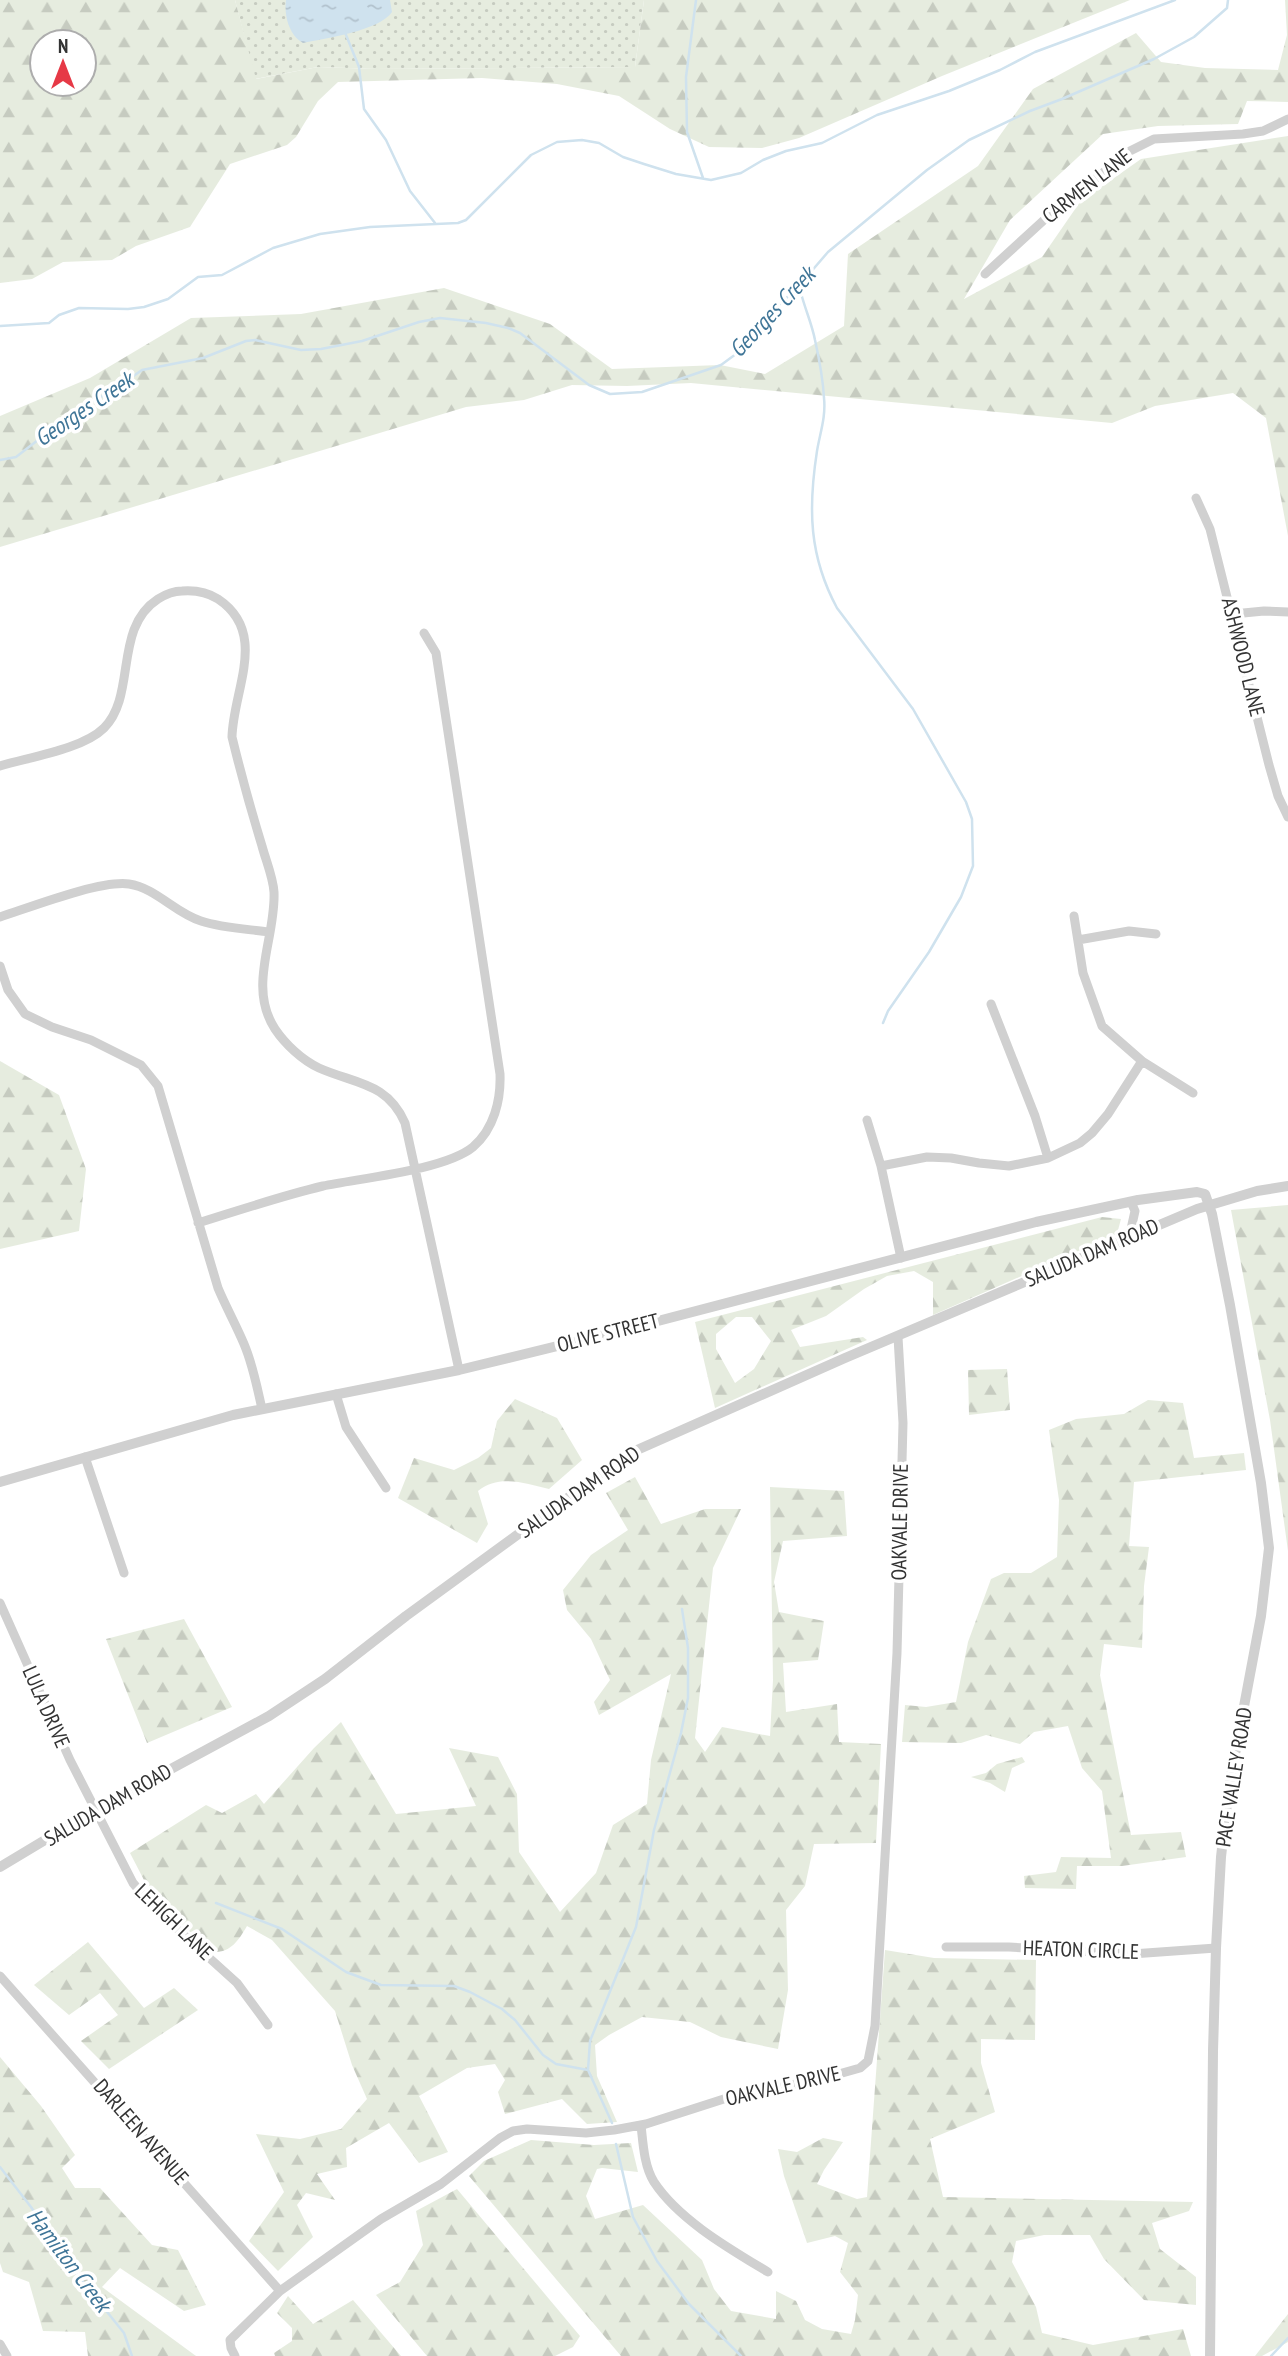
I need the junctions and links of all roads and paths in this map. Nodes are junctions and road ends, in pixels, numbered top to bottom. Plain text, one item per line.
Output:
1 (1288, 119) edge
2 (985, 274) dead end
3 (1196, 498) dead end
4 (1288, 612) edge
5 (1233, 614) junction
6 (424, 634) dead end
7 (0, 765) edge
8 (1288, 817) edge
9 (1074, 916) dead end
10 (0, 917) edge
11 (270, 932) junction
12 (1156, 934) dead end
13 (1078, 940) junction
14 (0, 966) edge
15 (991, 1004) dead end
16 (1142, 1061) junction
17 (1193, 1093) dead end
18 (867, 1120) dead end
19 (1048, 1158) junction
20 (881, 1166) junction
21 (415, 1169) junction
22 (1288, 1185) edge
23 (1131, 1202) junction
24 (1210, 1204) junction
25 (198, 1223) junction
26 (1129, 1238) junction
27 (901, 1258) junction
28 (898, 1337) junction
29 (459, 1370) junction
30 (336, 1394) junction
31 (262, 1409) junction
32 (85, 1457) junction
33 (0, 1482) edge
34 (386, 1488) dead end
35 (124, 1573) dead end
36 (0, 1603) edge
37 (94, 1810) junction
38 (0, 1867) edge
39 (946, 1947) dead end
40 (1216, 1948) junction
41 (0, 1976) edge
42 (268, 2025) dead end
43 (641, 2125) junction
44 (768, 2272) dead end
45 (280, 2291) junction
46 (0, 2344) edge
47 (8, 2356) edge
48 (235, 2356) edge
49 (1210, 2356) edge

1 - 2 street, CARMEN LANE
3 - 5 street, ASHWOOD LANE
4 - 5 street
5 - 8 street, ASHWOOD LANE
6 - 21 street
7 - 11 street
9 - 13 street
10 - 11 street
11 - 21 street
12 - 13 street
13 - 16 street
14 - 25 street
15 - 19 street
16 - 17 street
16 - 19 street
18 - 20 street
19 - 20 street
20 - 27 street
21 - 25 street
21 - 29 street
22 - 24 street, SALUDA DAM ROAD
23 - 24 street, OLIVE STREET
23 - 26 street
23 - 27 street, OLIVE STREET
24 - 26 street, SALUDA DAM ROAD
24 - 40 street, PACE VALLEY ROAD
25 - 31 street
26 - 28 street, SALUDA DAM ROAD
27 - 29 street, OLIVE STREET
28 - 37 street, SALUDA DAM ROAD
28 - 43 street, OAKVALE DRIVE
29 - 30 street, OLIVE STREET
30 - 31 street, OLIVE STREET
30 - 34 street
31 - 32 street, OLIVE STREET
32 - 33 street, OLIVE STREET
32 - 35 street
36 - 37 street, LULA DRIVE
37 - 38 street, SALUDA DAM ROAD
37 - 42 street, LEHIGH LANE
39 - 40 street, HEATON CIRCLE
40 - 49 street, PACE VALLEY ROAD
41 - 45 street, DARLEEN AVENUE
43 - 44 street
43 - 45 street, OAKVALE DRIVE
45 - 48 street, OAKVALE DRIVE
46 - 47 street

